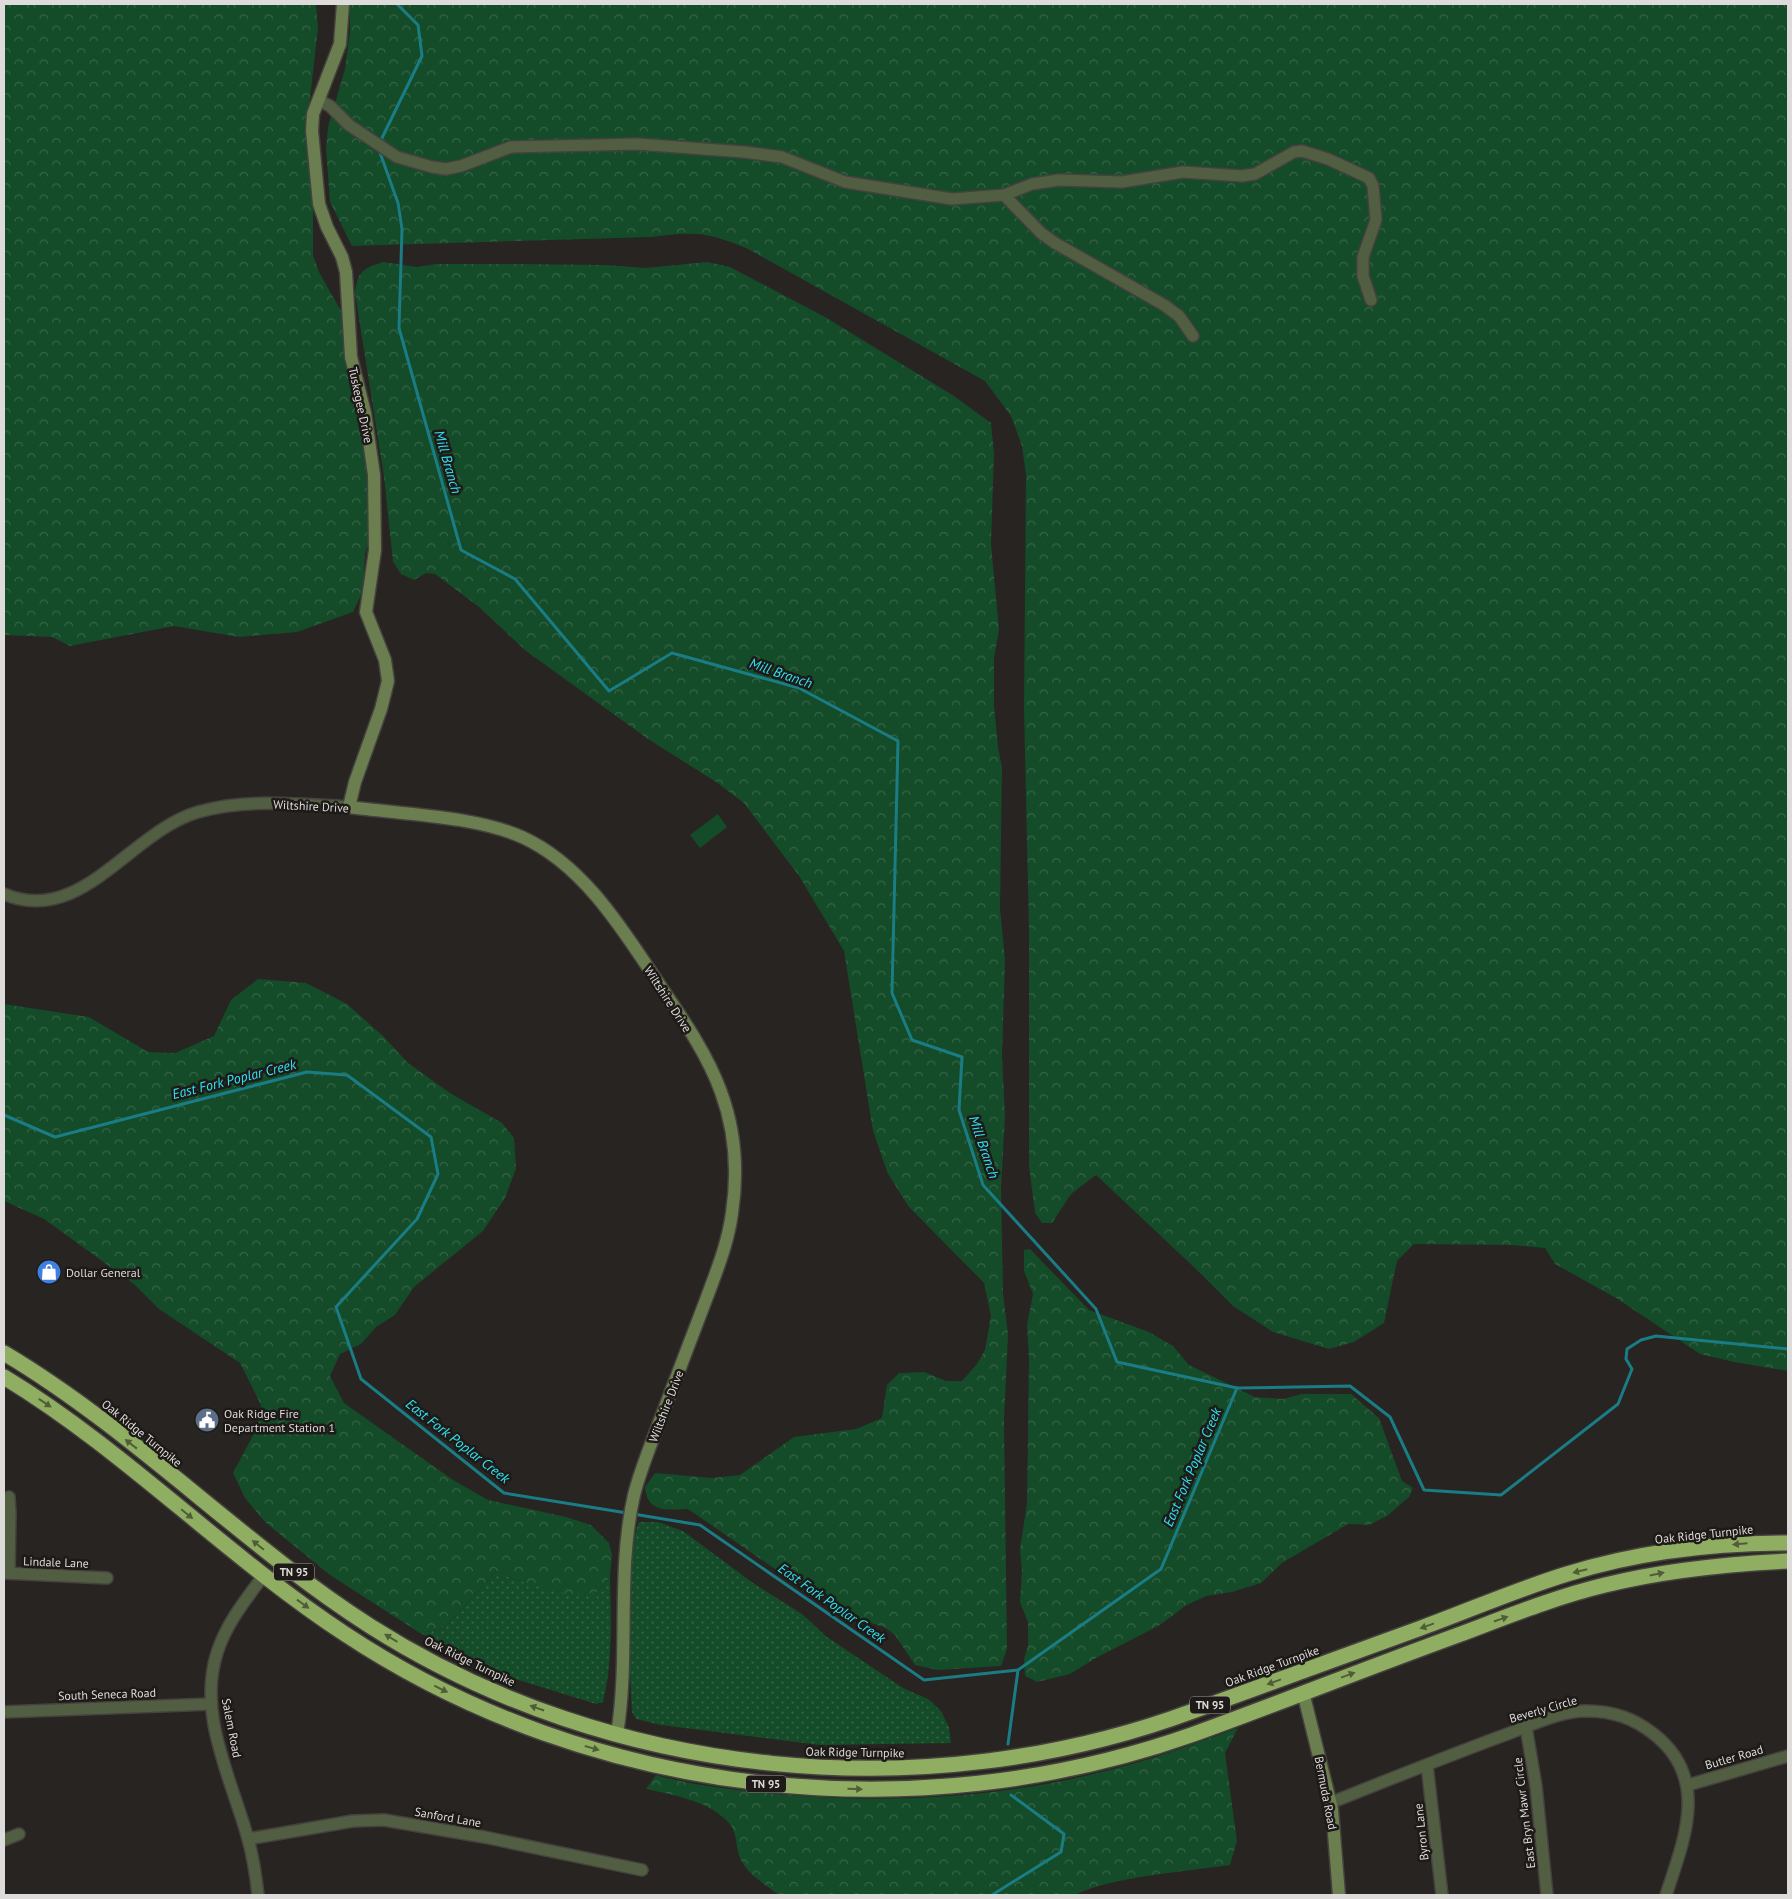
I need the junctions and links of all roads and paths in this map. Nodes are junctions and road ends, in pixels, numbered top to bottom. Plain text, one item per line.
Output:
1 (343, 4) edge
2 (318, 100) junction
3 (1004, 195) junction
4 (1371, 300) dead end
5 (1193, 336) dead end
6 (349, 807) junction
7 (4, 894) edge
8 (4, 1353) edge
9 (4, 1377) edge
10 (175, 1479) junction
11 (163, 1494) junction
12 (8, 1497) dead end
13 (1788, 1543) edge
14 (276, 1559) junction
15 (1788, 1561) edge
16 (6, 1573) edge
17 (264, 1575) junction
18 (108, 1578) dead end
19 (1298, 1673) junction
20 (1303, 1692) junction
21 (211, 1704) junction
22 (4, 1712) edge
23 (1526, 1727) junction
24 (617, 1734) junction
25 (612, 1754) junction
26 (1788, 1756) edge
27 (1427, 1765) junction
28 (823, 1768) junction
29 (1688, 1785) junction
30 (821, 1788) junction
31 (1330, 1803) junction
32 (19, 1834) dead end
33 (248, 1839) junction
34 (4, 1840) edge
35 (642, 1870) dead end
36 (258, 1895) edge
37 (1339, 1895) edge
38 (1442, 1895) edge
39 (1547, 1895) edge
40 (1666, 1895) edge

1 - 2 street, Tuskegee Drive
2 - 3 street
2 - 6 street, Tuskegee Drive
3 - 4 street
3 - 5 street
6 - 7 street, Wiltshire Drive
6 - 24 street, Wiltshire Drive
10 -> 8 highway, Oak Ridge Turnpike / TN 95
9 -> 11 highway, TN 95
10 - 11 highway
14 -> 10 highway, Oak Ridge Turnpike / TN 95
11 -> 17 highway, TN 95
12 - 16 street
13 -> 19 highway, Oak Ridge Turnpike / TN 95
14 - 17 highway
24 -> 14 highway, Oak Ridge Turnpike / TN 95
20 -> 15 highway, TN 95
16 - 18 street, Lindale Lane
17 - 21 street, Salem Road
17 -> 25 highway, TN 95
19 - 20 highway
19 -> 28 highway, Oak Ridge Turnpike / TN 95
30 -> 20 highway, TN 95
20 - 31 street, Bermuda Road
21 - 22 street, South Seneca Road
21 - 33 street, Salem Road
23 - 27 street, Beverly Circle
23 - 29 street, Beverly Circle
23 - 39 street, East Bryn Mawr Circle
24 - 25 highway
24 - 28 highway, Oak Ridge Turnpike / TN 95
25 - 30 highway, TN 95
26 - 29 street, Butler Road
27 - 31 street, Beverly Circle
27 - 38 street, Byron Lane
28 - 30 highway
29 - 40 street, Beverly Circle
31 - 37 street, Bermuda Road
32 - 34 street
33 - 35 street, Sanford Lane
33 - 36 street, Salem Road

